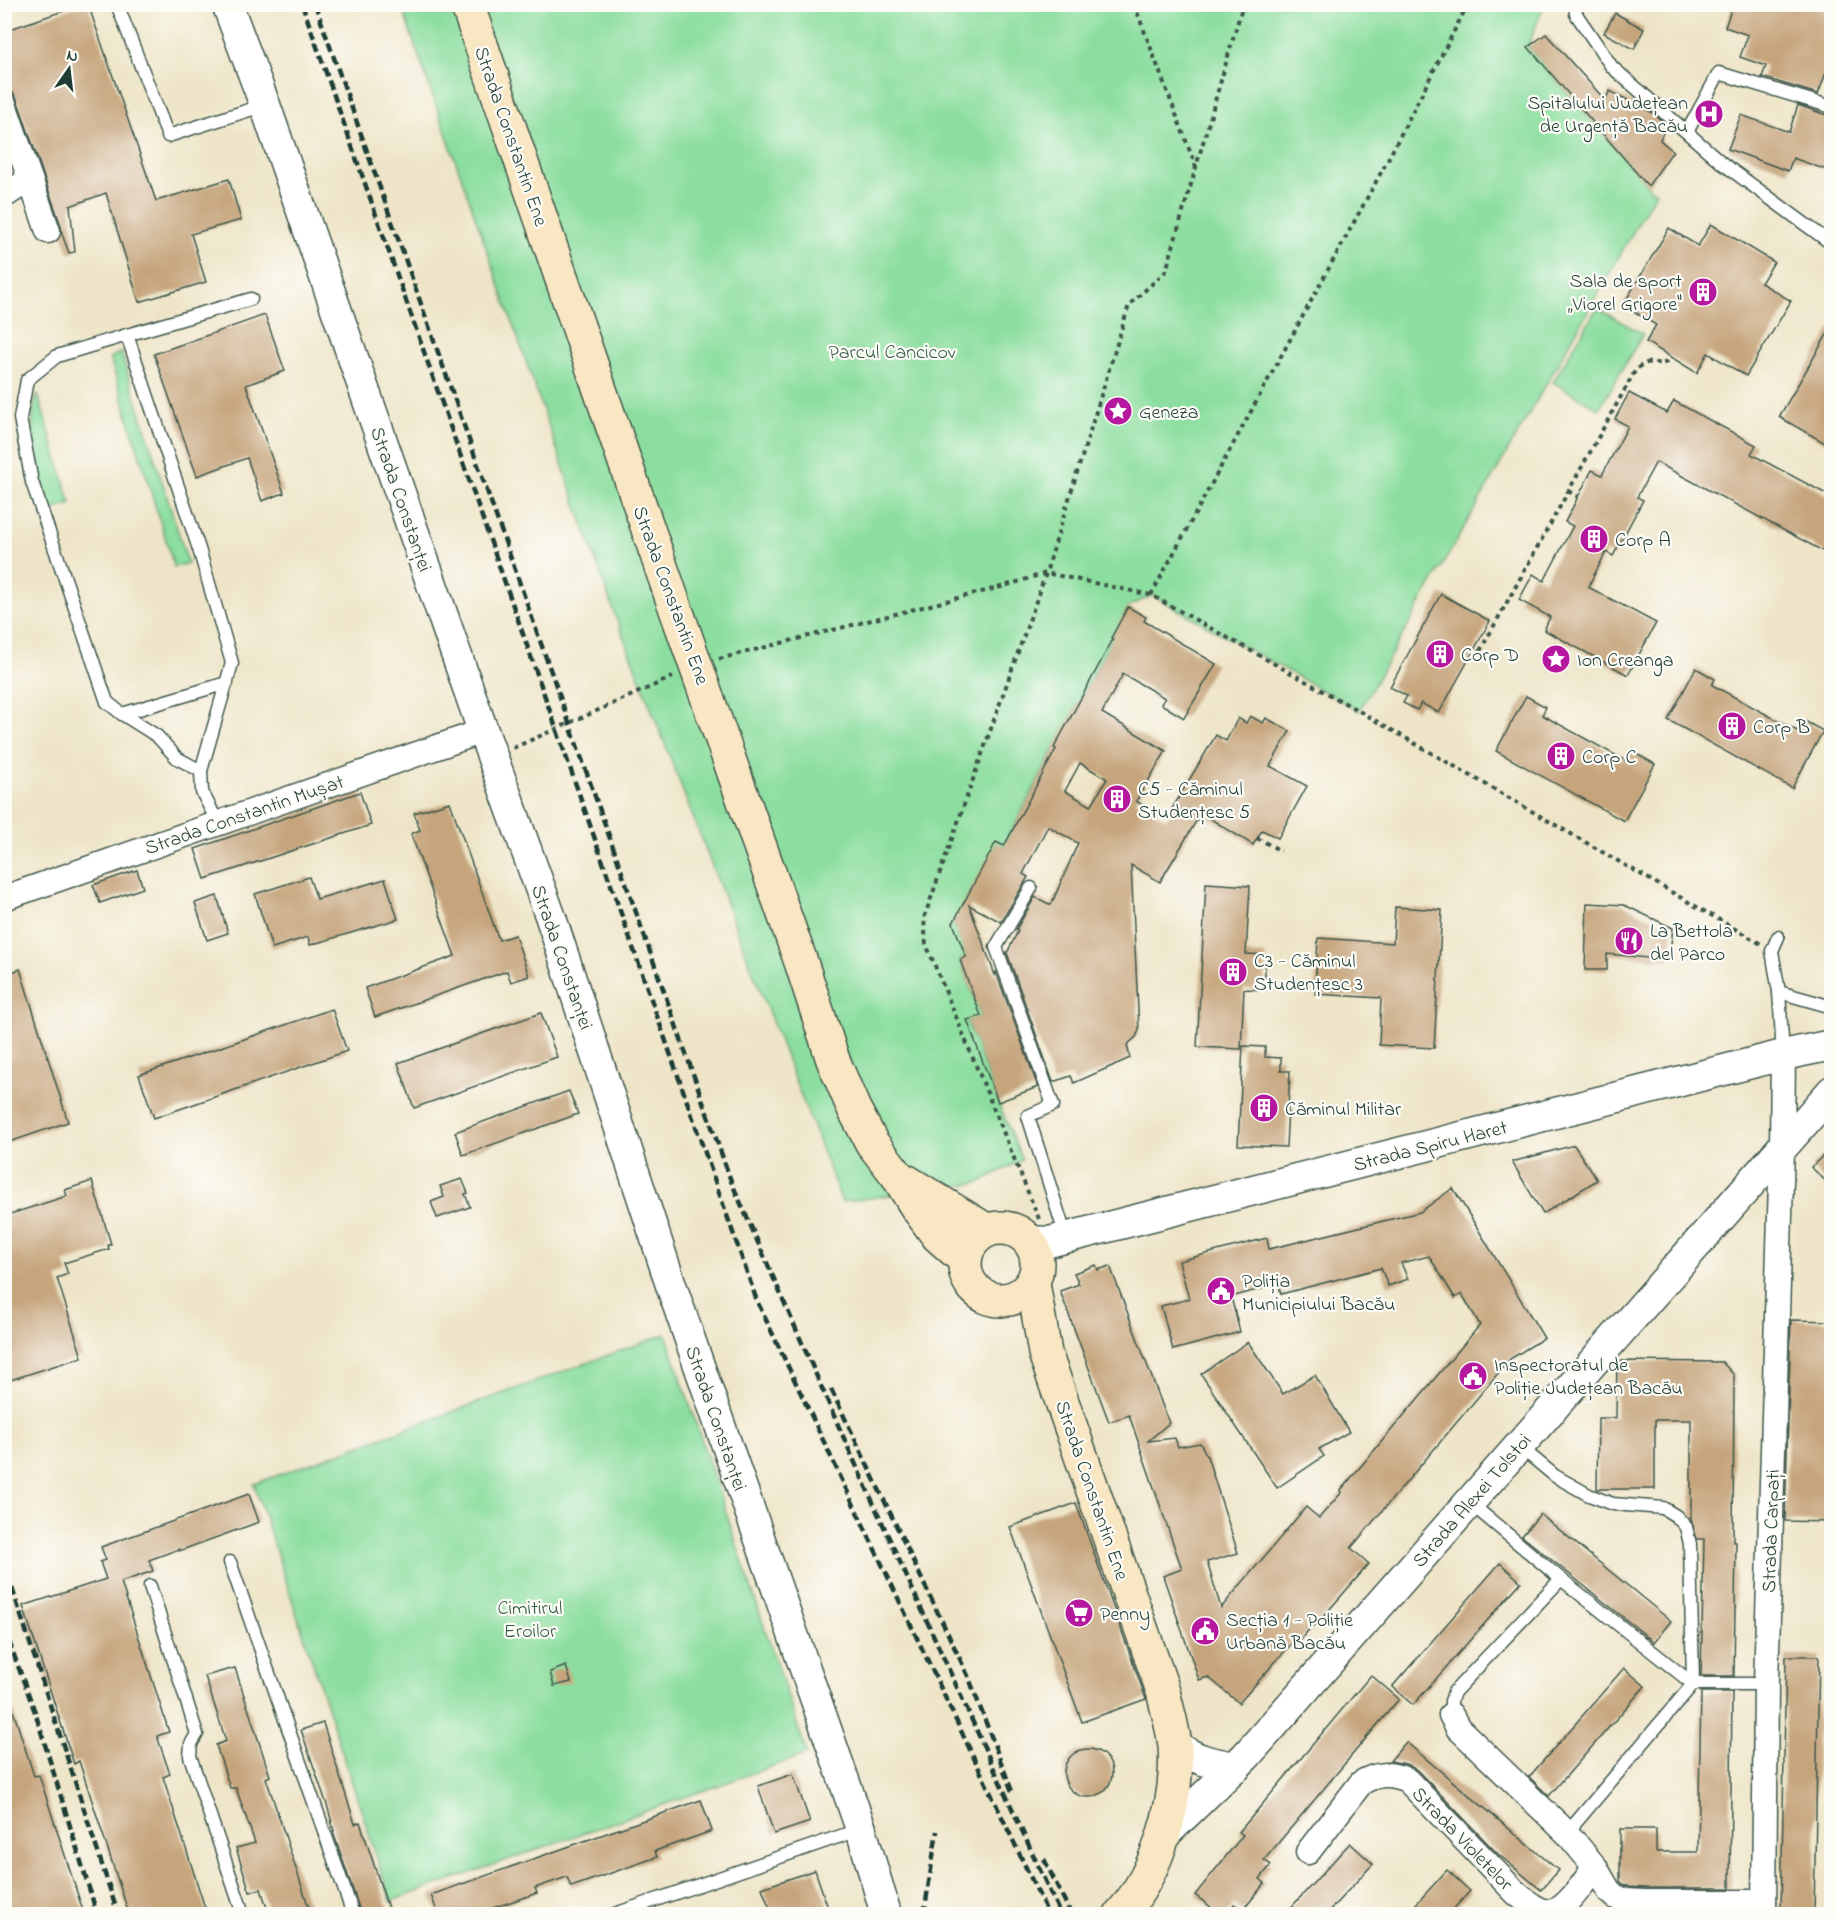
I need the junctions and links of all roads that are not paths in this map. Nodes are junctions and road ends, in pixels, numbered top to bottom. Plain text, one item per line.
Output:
1 (117, 4) edge
2 (227, 4) edge
3 (467, 4) edge
4 (1575, 4) edge
5 (4, 104) edge
6 (265, 105) junction
7 (1832, 107) edge
8 (1687, 132) junction
9 (30, 179) junction
10 (4, 196) edge
11 (48, 231) dead end
12 (1832, 244) edge
13 (251, 299) dead end
14 (128, 335) junction
15 (226, 683) junction
16 (122, 714) junction
17 (487, 743) junction
18 (201, 771) junction
19 (218, 823) junction
20 (1031, 888) dead end
21 (4, 898) edge
22 (1778, 937) dead end
23 (1779, 992) junction
24 (1832, 1007) edge
25 (1832, 1045) edge
26 (1783, 1055) junction
27 (1832, 1092) edge
28 (1782, 1148) junction
29 (897, 1175) junction
30 (986, 1230) junction
31 (1048, 1240) junction
32 (964, 1259) junction
33 (1033, 1283) junction
34 (993, 1300) junction
35 (1045, 1353) junction
36 (1519, 1446) junction
37 (1469, 1503) junction
38 (230, 1562) dead end
39 (1561, 1580) junction
40 (150, 1586) dead end
41 (1693, 1684) junction
42 (1766, 1684) junction
43 (1451, 1714) joint
44 (1175, 1745) junction
45 (1236, 1767) junction
46 (861, 1829) junction
47 (1567, 1833) junction
48 (1162, 1836) junction
49 (1308, 1852) dead end
50 (1595, 1867) junction
51 (1683, 1908) edge
52 (1764, 1908) edge
53 (1125, 1913) edge
54 (243, 1914) edge
55 (353, 1914) edge
56 (615, 1914) edge
57 (886, 1914) edge

1 - 6 lane
2 - 6 street, Strada Constanței
3 - 29 main road, Strada Constantin Ene
4 - 8 lane
5 - 9 street
6 - 17 street, Strada Constanței
7 - 8 lane
8 - 12 lane
9 - 10 street
9 - 11 street
13 - 14 lane
14 - 15 lane
14 - 16 lane
15 - 16 lane
15 - 18 lane
16 - 18 lane
17 - 19 street, Strada Constantin Mușat
17 - 46 street, Strada Constanței
18 - 19 lane
19 - 21 street, Strada Constantin Mușat
20 - 31 lane
22 - 23 lane
23 - 24 lane
23 - 26 lane
25 - 26 street, Strada Spiru Haret
26 - 28 street, Strada Carpați
26 - 31 street, Strada Spiru Haret
27 - 28 street, Strada Alexei Tolstoi
28 - 36 street, Strada Alexei Tolstoi
28 - 42 street, Strada Carpați
29 - 30 main road, Strada Constantin Ene
29 - 32 main road, Strada Constantin Ene
30 - 31 main road
30 - 32 main road
31 - 33 main road
32 - 34 main road
33 - 34 main road
33 - 35 main road, Strada Constantin Ene
34 - 35 main road, Strada Constantin Ene
35 - 44 main road, Strada Constantin Ene
36 - 37 street, Strada Alexei Tolstoi
36 - 41 lane
37 - 39 lane
37 - 45 street, Strada Alexei Tolstoi
38 - 55 lane
39 - 41 lane
39 - 43 lane
40 - 54 lane
41 - 42 lane
41 - 47 lane
42 - 52 street, Strada Carpați
43 - 47 street
44 - 45 street
44 - 48 main road, Strada Constantin Ene
45 - 48 street, Strada Alexei Tolstoi
46 - 56 lane
46 - 57 street, Strada Constanței
47 - 50 street
48 - 53 main road, Strada Alexei Tolstoi
49 - 50 street, Strada Violetelor
50 - 51 street
51 - 52 street

